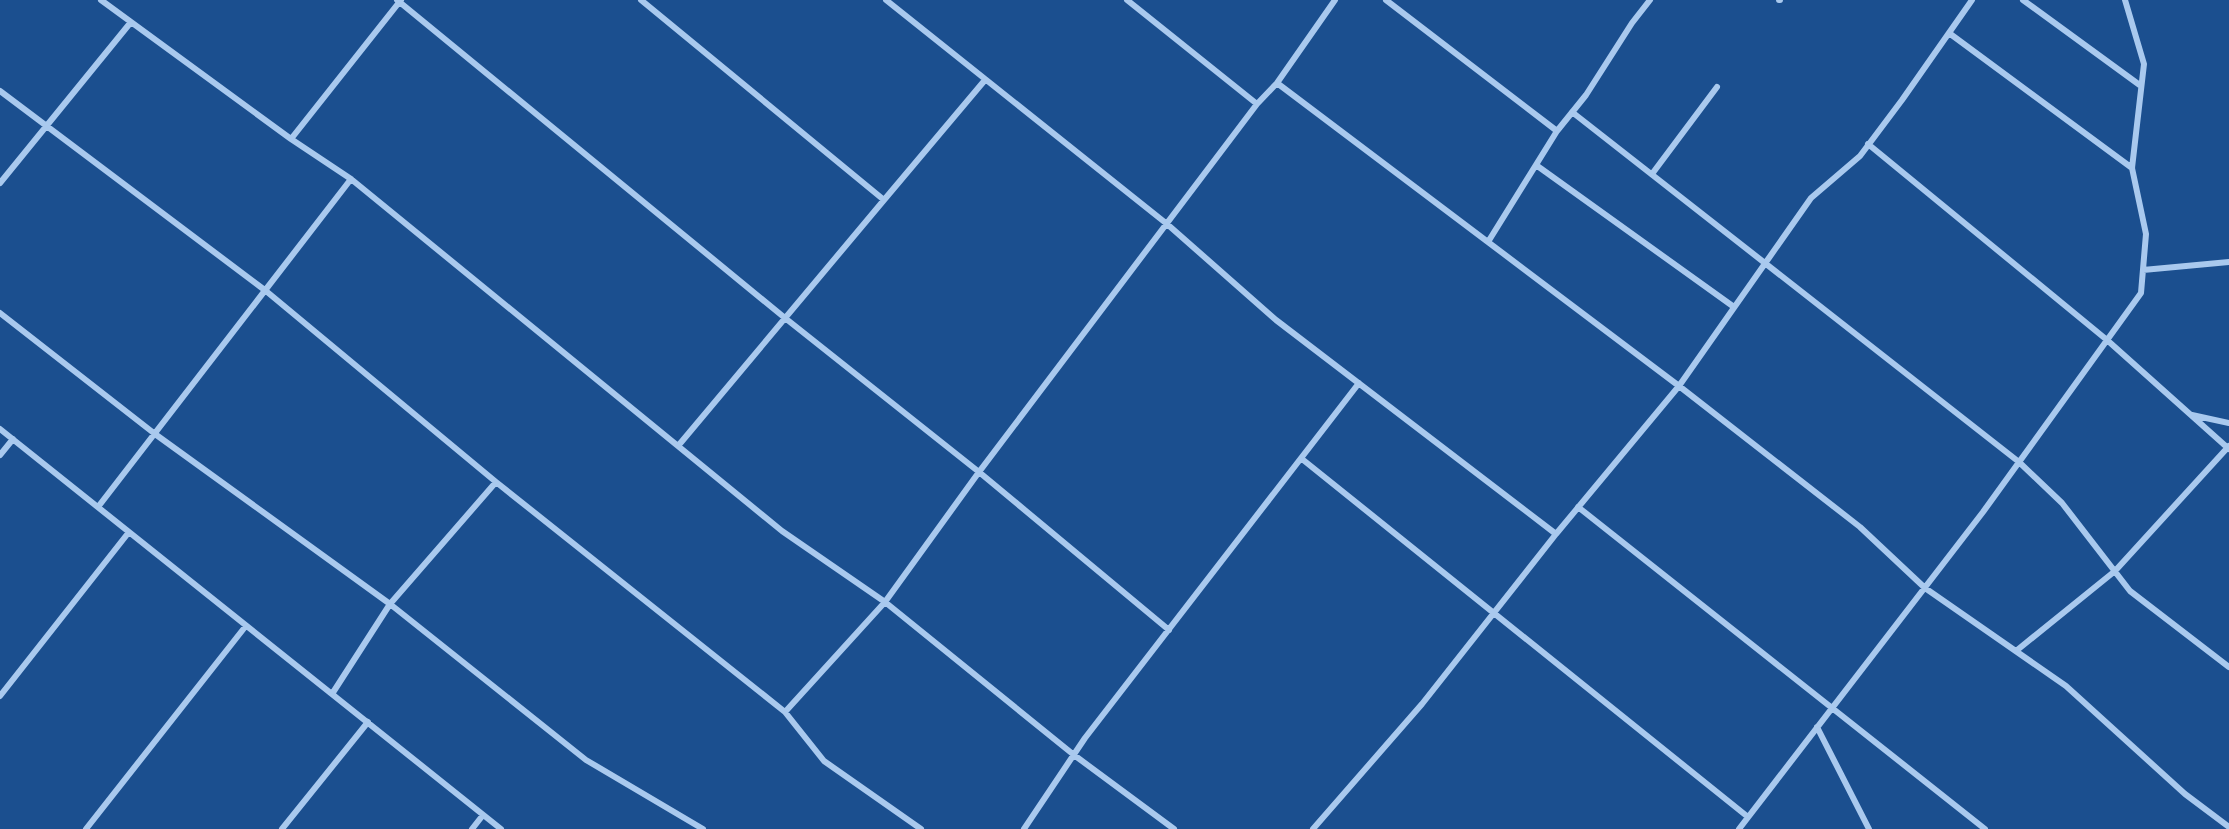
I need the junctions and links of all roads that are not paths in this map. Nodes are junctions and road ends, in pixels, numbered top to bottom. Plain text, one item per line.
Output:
1 (101, 0) edge
2 (641, 0) edge
3 (885, 0) edge
4 (1127, 0) edge
5 (1335, 0) edge
6 (1386, 0) edge
7 (1648, 0) edge
8 (1972, 0) edge
9 (2023, 0) edge
10 (2125, 0) edge
11 (399, 1) edge
12 (131, 22) junction
13 (1949, 33) junction
14 (985, 80) junction
15 (1277, 83) junction
16 (2141, 86) junction
17 (1717, 87) dead end
18 (0, 91) edge
19 (1257, 104) junction
20 (1572, 112) junction
21 (45, 126) junction
22 (1557, 131) junction
23 (291, 138) junction
24 (1869, 144) junction
25 (1536, 165) junction
26 (2133, 168) junction
27 (1652, 174) junction
28 (351, 179) junction
29 (0, 183) edge
30 (884, 200) junction
31 (1167, 224) junction
32 (1488, 242) junction
33 (2229, 262) edge
34 (1766, 263) junction
35 (2143, 270) junction
36 (266, 291) junction
37 (1734, 307) junction
38 (0, 313) edge
39 (785, 318) junction
40 (2107, 340) junction
41 (1359, 383) junction
42 (1679, 386) junction
43 (2191, 415) junction
44 (2229, 423) edge
45 (0, 429) edge
46 (155, 434) junction
47 (13, 439) junction
48 (678, 446) junction
49 (2228, 447) edge
50 (0, 454) edge
51 (1302, 459) junction
52 (2019, 462) junction
53 (980, 472) junction
54 (496, 482) junction
55 (98, 507) junction
56 (1578, 507) junction
57 (129, 532) junction
58 (1556, 534) junction
59 (2115, 571) junction
60 (1925, 588) junction
61 (885, 602) junction
62 (390, 604) junction
63 (1494, 613) junction
64 (245, 627) junction
65 (1169, 630) junction
66 (2016, 651) junction
67 (2229, 667) edge
68 (332, 694) junction
69 (0, 696) edge
70 (1832, 708) junction
71 (785, 712) junction
72 (368, 722) junction
73 (1817, 728) junction
74 (1074, 755) junction
75 (483, 815) junction
76 (1748, 817) junction
77 (2229, 827) edge
78 (86, 829) edge
79 (282, 829) edge
80 (472, 829) edge
81 (501, 829) edge
82 (703, 829) edge
83 (921, 829) edge
84 (1024, 829) edge
85 (1174, 829) edge
86 (1313, 829) edge
87 (1739, 829) edge
88 (1869, 829) edge
89 (1985, 829) edge

1 - 12 street
2 - 30 street
3 - 14 street
4 - 19 street
5 - 15 street
6 - 22 street
7 - 20 street
8 - 13 street
9 - 16 street
10 - 16 street
11 - 23 street
11 - 39 street
12 - 21 street
12 - 23 street
13 - 24 street
13 - 26 street
14 - 30 street
14 - 31 street
15 - 19 street
15 - 32 street
16 - 26 street
17 - 27 street
18 - 21 street
19 - 31 street
20 - 22 street
20 - 27 street
21 - 29 street
21 - 36 street
22 - 25 street
23 - 28 street
24 - 34 street
24 - 40 street
25 - 32 street
25 - 37 street
26 - 35 street
27 - 34 street
28 - 36 street
28 - 48 street
30 - 39 street
31 - 41 street
31 - 53 street
32 - 42 street
33 - 35 street
34 - 37 street
34 - 52 street
35 - 40 street
36 - 46 street
36 - 54 street
37 - 42 street
38 - 46 street
39 - 48 street
39 - 53 street
40 - 43 street
40 - 52 street
41 - 51 street
41 - 58 street
42 - 56 street
42 - 60 street
43 - 44 street
43 - 49 street
45 - 47 street
46 - 55 street
46 - 62 street
47 - 50 street
47 - 55 street
48 - 61 street
49 - 59 street
51 - 63 street
51 - 65 street
52 - 59 street
52 - 60 street
53 - 61 street
53 - 65 street
54 - 62 street
54 - 71 street
55 - 57 street
56 - 58 street
56 - 70 street
57 - 64 street
57 - 69 street
58 - 63 street
59 - 66 street
59 - 67 street
60 - 66 street
60 - 70 street
61 - 71 street
61 - 74 street
62 - 68 street
62 - 82 street
63 - 76 street
63 - 86 street
64 - 68 street
64 - 78 street
65 - 74 street
66 - 77 street
68 - 72 street
70 - 73 street
70 - 89 street
71 - 83 street
72 - 75 street
72 - 79 street
73 - 76 street
73 - 88 street
74 - 84 street
74 - 85 street
75 - 80 street
75 - 81 street
76 - 87 street

